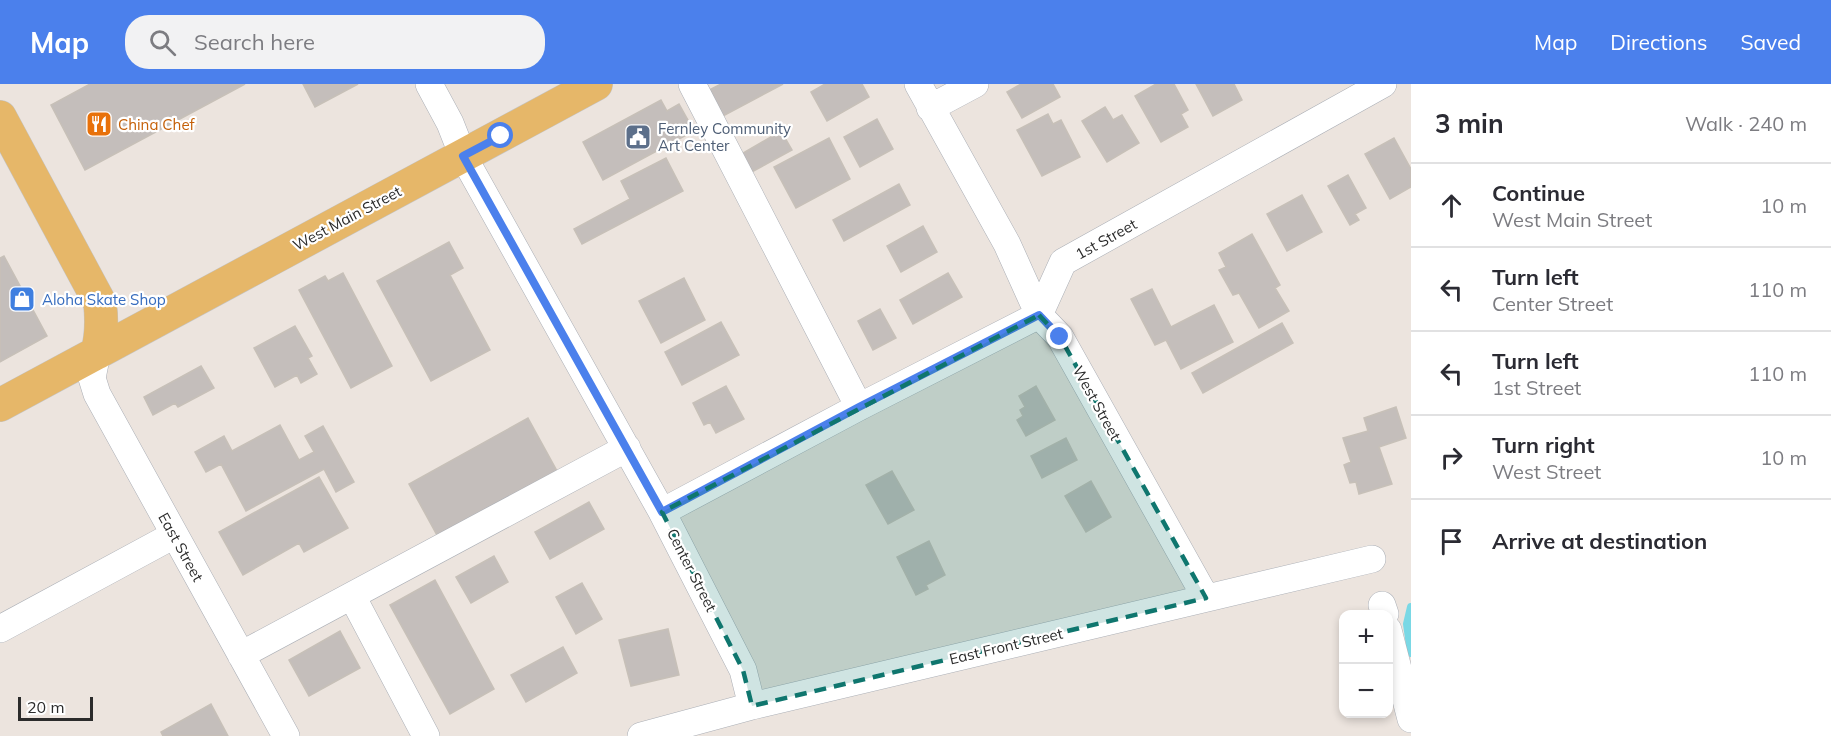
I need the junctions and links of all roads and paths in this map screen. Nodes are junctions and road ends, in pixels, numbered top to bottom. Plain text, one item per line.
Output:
1 (429, 84) edge
2 (596, 84) edge
3 (692, 84) edge
4 (918, 84) edge
5 (975, 84) edge
6 (1383, 84) edge
7 (930, 108) junction
8 (0, 117) edge
9 (8, 152) edge
10 (463, 156) junction
11 (1039, 315) junction
12 (97, 352) junction
13 (0, 405) edge
14 (859, 407) junction
15 (627, 448) junction
16 (662, 512) junction
17 (174, 535) junction
18 (1372, 560) dead end
19 (352, 596) junction
20 (1206, 598) junction
21 (0, 629) edge
22 (1393, 648) edge
23 (241, 656) junction
24 (752, 706) junction
25 (1411, 719) edge
26 (286, 736) edge
27 (426, 736) edge
28 (641, 736) edge

1 - 10 street, Center Street
2 - 10 main road, West Main Street
3 - 14 street
4 - 7 street, West Street
5 - 7 street
6 - 11 street, 1st Street
7 - 11 street, West Street
8 - 9 main road
9 - 12 main road
10 - 12 main road, West Main Street
10 - 15 street, Center Street
11 - 14 street
11 - 20 street, West Street
12 - 13 main road, West Main Street
12 - 17 street, East Street
14 - 16 street
15 - 16 street, Center Street
15 - 19 street
16 - 24 street, Center Street
17 - 21 street
17 - 23 street, East Street
18 - 20 street, East Front Street
19 - 23 street
19 - 27 street
20 - 24 street, East Front Street
22 - 25 street
23 - 26 street, East Street
24 - 28 street, East Front Street

